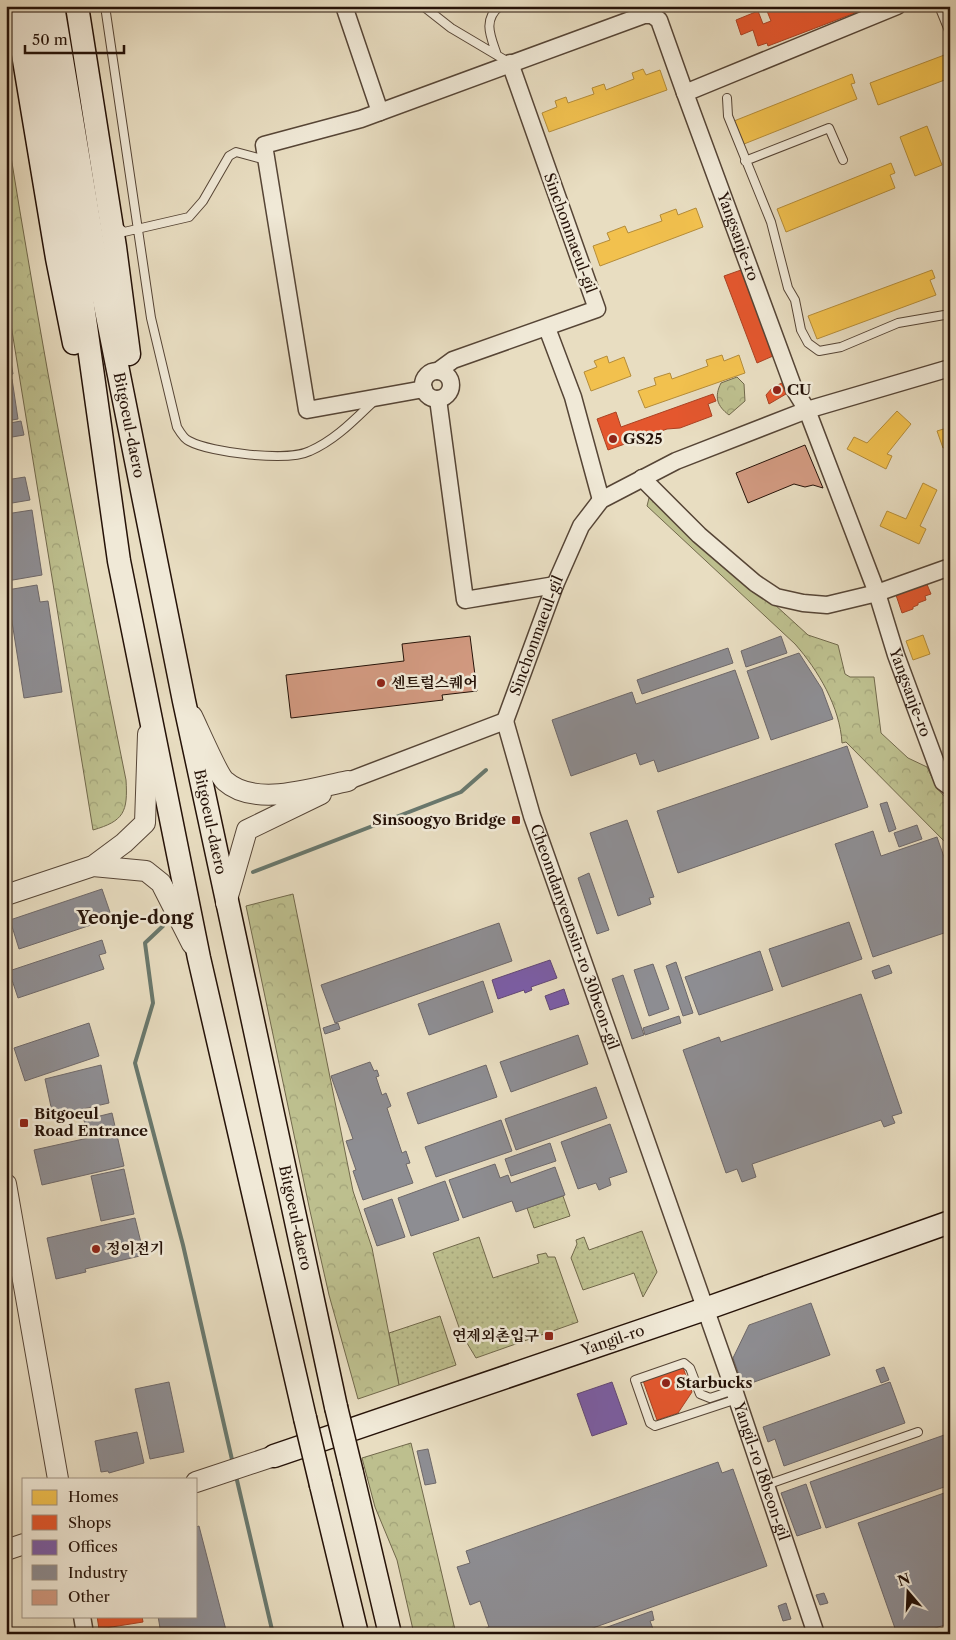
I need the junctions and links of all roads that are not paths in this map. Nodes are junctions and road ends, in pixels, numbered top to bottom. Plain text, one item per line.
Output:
1 (15, 6) edge
2 (34, 6) edge
3 (53, 6) edge
4 (77, 6) edge
5 (106, 6) edge
6 (344, 6) edge
7 (423, 6) edge
8 (500, 6) edge
9 (898, 6) edge
10 (939, 6) edge
11 (950, 34) edge
12 (503, 59) junction
13 (685, 93) junction
14 (727, 98) dead end
15 (380, 112) junction
16 (266, 160) junction
17 (843, 160) dead end
18 (745, 161) junction
19 (111, 221) junction
20 (137, 230) junction
21 (950, 314) edge
22 (547, 328) junction
23 (950, 368) edge
24 (438, 371) junction
25 (424, 389) junction
26 (378, 396) junction
27 (438, 399) junction
28 (807, 410) junction
29 (642, 478) junction
30 (601, 500) junction
31 (156, 554) junction
32 (119, 561) junction
33 (950, 568) edge
34 (555, 584) junction
35 (877, 593) junction
36 (184, 700) junction
37 (148, 710) junction
38 (505, 721) junction
39 (348, 781) junction
40 (950, 787) edge
41 (93, 866) junction
42 (6, 895) edge
43 (226, 904) junction
44 (199, 958) junction
45 (6, 1184) edge
46 (950, 1222) edge
47 (11, 1251) edge
48 (705, 1309) junction
49 (735, 1394) junction
50 (918, 1432) dead end
51 (274, 1456) joint
52 (58, 1478) edge
53 (198, 1481) edge
54 (766, 1485) junction
55 (22, 1545) edge
56 (6, 1550) edge
57 (82, 1618) edge
58 (85, 1634) edge
59 (357, 1634) edge
60 (390, 1634) edge
61 (816, 1634) edge

1 - 32 main road
2 - 32 main road, Bitgoeul-daero
3 - 31 main road, Bitgoeul-daero
4 - 19 main road
5 - 20 lane
6 - 15 street
7 - 12 lane
8 - 12 lane
9 - 13 street
10 - 11 lane
12 - 13 street, Yangsanje-ro
12 - 15 street
12 - 22 street, Sinchonmaeul-gil
13 - 28 street, Yangsanje-ro
14 - 18 lane
15 - 16 street
16 - 20 lane
16 - 26 street
17 - 18 lane
18 - 21 lane
19 - 20 lane
19 - 31 main road
20 - 26 lane
22 - 24 street
22 - 30 street
23 - 28 street, Sinchonmaeul-gil
24 - 25 street
24 - 27 street
25 - 26 street
25 - 27 street
27 - 34 street
28 - 29 street, Sinchonmaeul-gil
28 - 35 street, Yangsanje-ro
29 - 30 street, Sinchonmaeul-gil
29 - 35 street
30 - 34 street, Sinchonmaeul-gil
31 - 36 main road, Bitgoeul-daero
32 - 37 main road, Bitgoeul-daero
33 - 35 street
34 - 38 street, Sinchonmaeul-gil
35 - 40 street, Yangsanje-ro
36 - 39 street
36 - 43 main road, Bitgoeul-daero
37 - 41 street
37 - 44 main road, Bitgoeul-daero
38 - 39 street
38 - 48 street, Cheomdanyeonsin-ro 30beon-gil
39 - 43 street
41 - 42 street
41 - 44 street
43 - 60 main road, Bitgoeul-daero, bridge
44 - 59 main road, Bitgoeul-daero, bridge
45 - 47 street
46 - 48 main road, Yangil-ro
47 - 52 street
48 - 49 street, Yangil-ro 18beon-gil
48 - 51 main road, Yangil-ro
49 - 49 lane
49 - 54 street, Yangil-ro 18beon-gil
50 - 54 lane
51 - 53 street
54 - 61 street, Yangil-ro 18beon-gil
55 - 56 street
57 - 58 street

